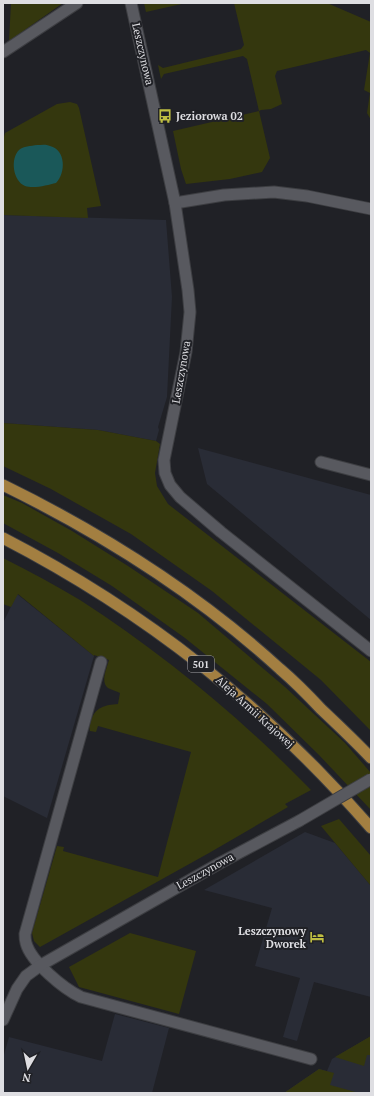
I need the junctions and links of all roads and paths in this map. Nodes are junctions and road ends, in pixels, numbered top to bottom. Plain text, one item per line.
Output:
1 (77, 3) edge
2 (131, 3) edge
3 (3, 52) edge
4 (175, 203) junction
5 (371, 209) edge
6 (321, 462) dead end
7 (371, 475) edge
8 (3, 484) edge
9 (3, 538) edge
10 (371, 651) edge
11 (101, 662) dead end
12 (371, 758) edge
13 (371, 779) edge
14 (371, 828) edge
15 (41, 965) junction
16 (3, 1020) edge
17 (311, 1059) dead end

1 - 3 street
2 - 4 street, Leszczynowa
4 - 5 street
4 - 10 street, Leszczynowa
6 - 7 street
8 - 12 main road
9 - 14 main road, Aleja Armii Krajowej / 501
11 - 15 street
13 - 15 street, Leszczynowa, bridge
15 - 16 street, Leszczynowa
15 - 17 street

